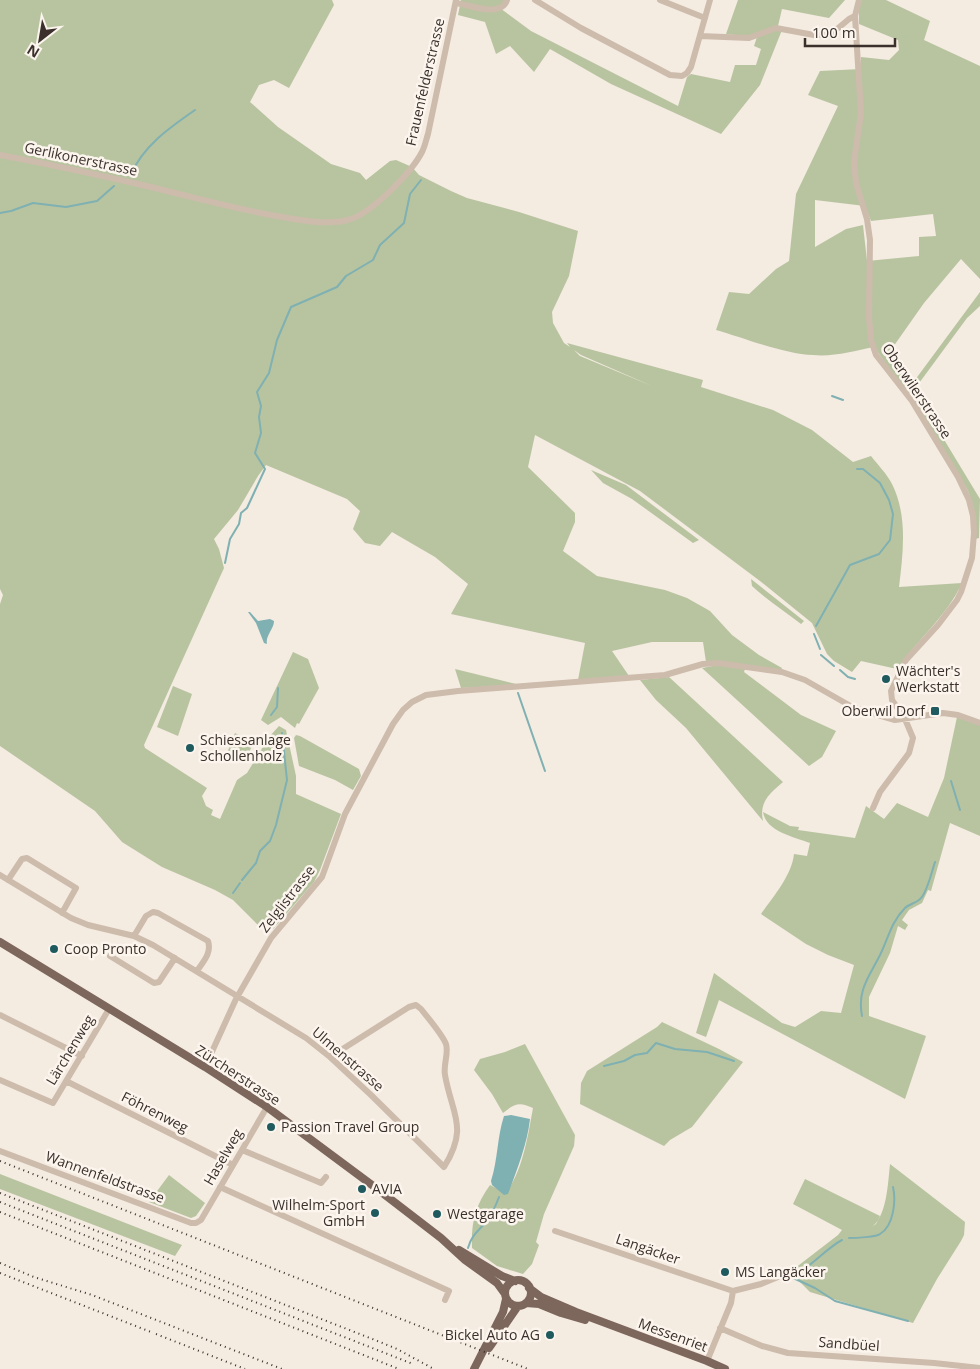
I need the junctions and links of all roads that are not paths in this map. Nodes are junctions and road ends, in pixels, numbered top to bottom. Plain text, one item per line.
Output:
1 (506, 0) edge
2 (535, 0) edge
3 (660, 0) edge
4 (710, 0) edge
5 (859, 0) edge
6 (456, 1) edge
7 (856, 16) junction
8 (705, 18) junction
9 (700, 36) junction
10 (0, 155) edge
11 (157, 188) joint
12 (905, 719) junction
13 (980, 723) edge
14 (873, 808) dead end
15 (0, 875) edge
16 (8, 880) junction
17 (62, 913) junction
18 (134, 936) junction
19 (0, 942) edge
20 (110, 956) dead end
21 (175, 958) junction
22 (197, 971) junction
23 (238, 996) junction
24 (110, 1009) junction
25 (0, 1015) edge
26 (82, 1056) junction
27 (330, 1057) junction
28 (205, 1067) junction
29 (0, 1080) edge
30 (66, 1081) junction
31 (267, 1107) junction
32 (242, 1150) junction
33 (0, 1151) edge
34 (233, 1165) junction
35 (326, 1177) dead end
36 (220, 1187) junction
37 (201, 1220) joint
38 (555, 1231) dead end
39 (450, 1246) junction
40 (790, 1272) dead end
41 (515, 1281) junction
42 (529, 1288) junction
43 (733, 1291) junction
44 (506, 1296) junction
45 (445, 1300) dead end
46 (522, 1305) junction
47 (578, 1316) junction
48 (720, 1328) junction
49 (480, 1359) junction
50 (707, 1361) junction
51 (980, 1368) edge
52 (474, 1369) edge
53 (726, 1369) edge

1 - 6 street
2 - 9 street
3 - 8 street
4 - 8 street
5 - 7 street, Oberwilerstrasse
6 - 11 street, Frauenfelderstrasse
7 - 9 street
7 - 12 street, Oberwilerstrasse
8 - 9 street
10 - 11 street, Gerlikonerstrasse
12 - 13 street, Zelglistrasse
12 - 14 street, Oberwilerstrasse
12 - 23 street, Zelglistrasse
15 - 16 street, Ulmenstrasse
16 - 17 street, Ulmenstrasse
16 - 17 street
17 - 18 street, Ulmenstrasse
18 - 21 street, Ulmenstrasse
18 - 22 street
19 - 24 main road, Zürcherstrasse
20 - 21 street
21 - 22 street, Ulmenstrasse
22 - 23 street, Ulmenstrasse
23 - 27 street, Ulmenstrasse
23 - 28 street, Zelglistrasse
24 - 26 street, Lärchenweg
24 - 28 main road, Zürcherstrasse
25 - 26 street
26 - 30 street, Lärchenweg
27 - 27 street, Ulmenstrasse
28 - 31 main road, Zürcherstrasse
29 - 30 street, Lärchenweg
30 - 34 street, Föhrenweg
31 - 32 street, Haselweg
31 - 39 main road, Zürcherstrasse
32 - 34 street, Haselweg
32 - 35 street
33 - 37 street, Wannenfeldstrasse
34 - 36 street, Haselweg
36 - 37 street, Haselweg
36 - 45 street
38 - 43 street, Langäcker
39 - 41 main road, Zürcherstrasse
39 - 44 main road, Zürcherstrasse
40 - 43 street
41 - 42 main road, Messenriet
41 - 44 main road
42 - 46 main road
42 - 47 main road, Messenriet
43 - 48 street
44 - 46 main road, Messenriet
44 - 49 main road
46 - 47 main road, Messenriet
46 - 49 main road
47 - 50 main road, Messenriet
48 - 50 street
48 - 51 street, Sandbüel
49 - 52 main road
50 - 53 main road, Messenriet

